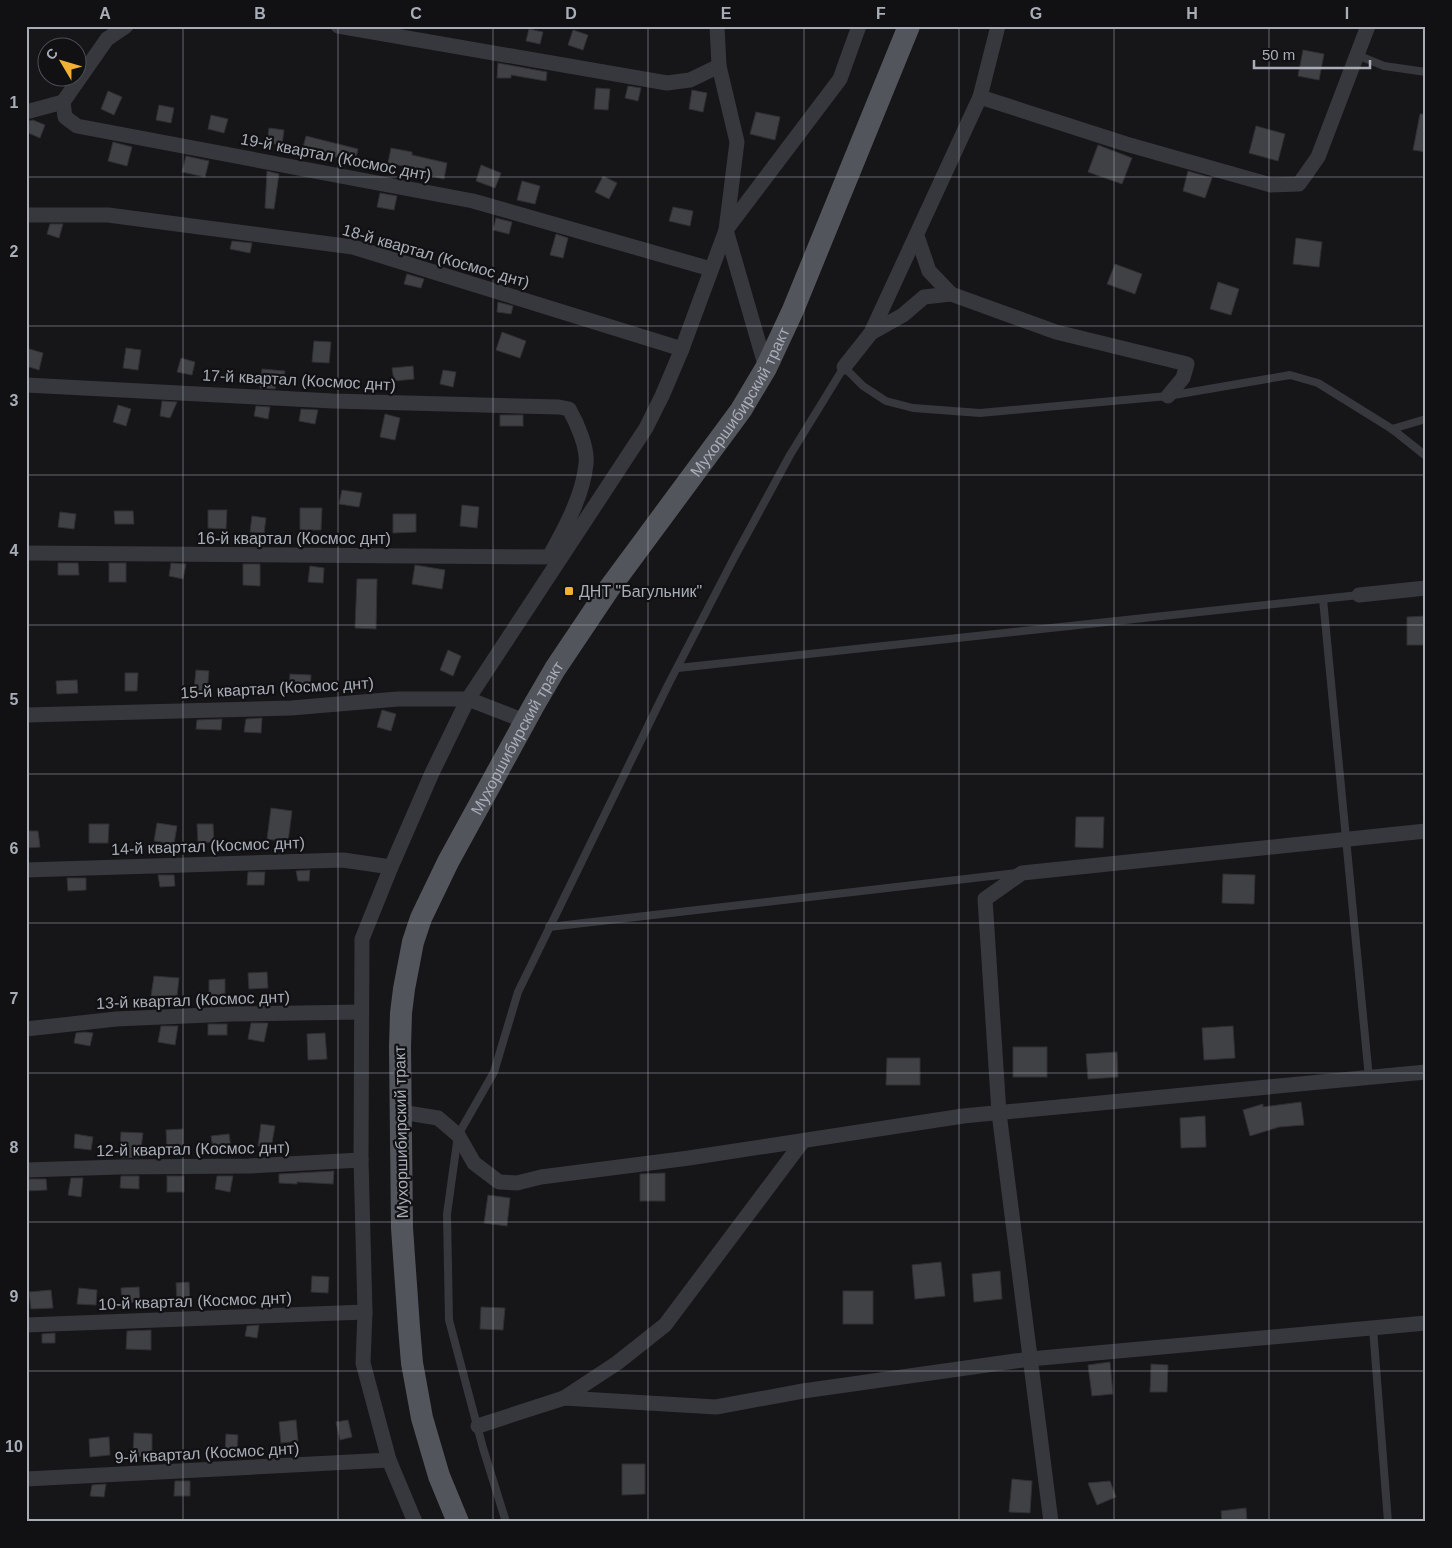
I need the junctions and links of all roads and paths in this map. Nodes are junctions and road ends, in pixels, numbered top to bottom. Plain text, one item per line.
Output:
1 (126, 26) edge
2 (338, 26) edge
3 (717, 26) edge
4 (860, 26) edge
5 (909, 26) edge
6 (998, 26) edge
7 (1365, 27) edge
8 (1357, 55) junction
9 (719, 66) junction
10 (1426, 72) edge
11 (980, 97) junction
12 (63, 102) junction
13 (26, 112) edge
14 (34, 215) edge
15 (26, 226) edge
16 (726, 230) junction
17 (917, 236) junction
18 (711, 269) junction
19 (951, 294) junction
20 (871, 333) junction
21 (682, 349) junction
22 (844, 367) junction
23 (766, 368) junction
24 (26, 386) edge
25 (1168, 396) junction
26 (1426, 420) edge
27 (1392, 429) junction
28 (1426, 456) edge
29 (26, 553) edge
30 (555, 557) junction
31 (1426, 588) edge
32 (1359, 595) joint
33 (1322, 599) junction
34 (678, 668) junction
35 (468, 699) junction
36 (26, 715) edge
37 (525, 722) junction
38 (1426, 831) edge
39 (1346, 839) junction
40 (391, 867) junction
41 (26, 870) edge
42 (1022, 873) junction
43 (549, 927) junction
44 (361, 1012) junction
45 (26, 1029) edge
46 (1426, 1072) edge
47 (1369, 1078) junction
48 (401, 1112) junction
49 (999, 1113) junction
50 (458, 1135) junction
51 (803, 1141) junction
52 (361, 1160) junction
53 (26, 1170) edge
54 (365, 1312) junction
55 (1426, 1323) edge
56 (26, 1325) edge
57 (1373, 1328) junction
58 (1030, 1359) junction
59 (564, 1398) junction
60 (478, 1426) junction
61 (389, 1460) junction
62 (26, 1479) edge
63 (415, 1522) edge
64 (458, 1522) edge
65 (506, 1522) edge
66 (1051, 1522) edge
67 (1388, 1522) edge

1 - 12 street
2 - 9 street
3 - 9 street
4 - 16 street
5 - 23 main road, Мухоршибирский тракт
6 - 11 street
7 - 8 street
8 - 10 lane
8 - 11 street
9 - 16 street
11 - 17 street
12 - 13 street
12 - 18 street, 19-й квартал (Космос днт)
14 - 15 street
14 - 21 street, 18-й квартал (Космос днт)
16 - 18 street
16 - 23 street
17 - 19 street
17 - 20 street
18 - 21 street
19 - 20 street
19 - 25 street
20 - 22 street
21 - 30 street
22 - 25 lane
22 - 34 lane
23 - 37 main road, Мухоршибирский тракт
24 - 30 street, 17-й квартал (Космос днт)
25 - 27 lane
26 - 27 lane
27 - 28 lane
29 - 30 street, 16-й квартал (Космос днт)
30 - 35 street
31 - 32 street
32 - 33 lane
33 - 34 lane
33 - 39 lane
34 - 43 lane
35 - 36 street, 15-й квартал (Космос днт)
35 - 37 street, 15-й квартал (Космос днт)
35 - 40 street
37 - 48 main road, Мухоршибирский тракт
38 - 39 street
39 - 42 street
39 - 47 lane
40 - 41 street, 14-й квартал (Космос днт)
40 - 44 street
42 - 43 lane
42 - 49 street
43 - 50 lane
44 - 45 street, 13-й квартал (Космос днт)
44 - 52 street
46 - 47 street
47 - 49 street
48 - 50 street
48 - 64 main road, Мухоршибирский тракт
49 - 51 street
49 - 58 street
50 - 51 street
50 - 60 lane
51 - 59 street
52 - 53 street, 12-й квартал (Космос днт)
52 - 54 street
54 - 56 street, 10-й квартал (Космос днт)
54 - 61 street
55 - 57 street
57 - 58 street
57 - 67 lane
58 - 59 street
58 - 66 street
59 - 60 street
60 - 65 lane
61 - 62 street, 9-й квартал (Космос днт)
61 - 63 street

